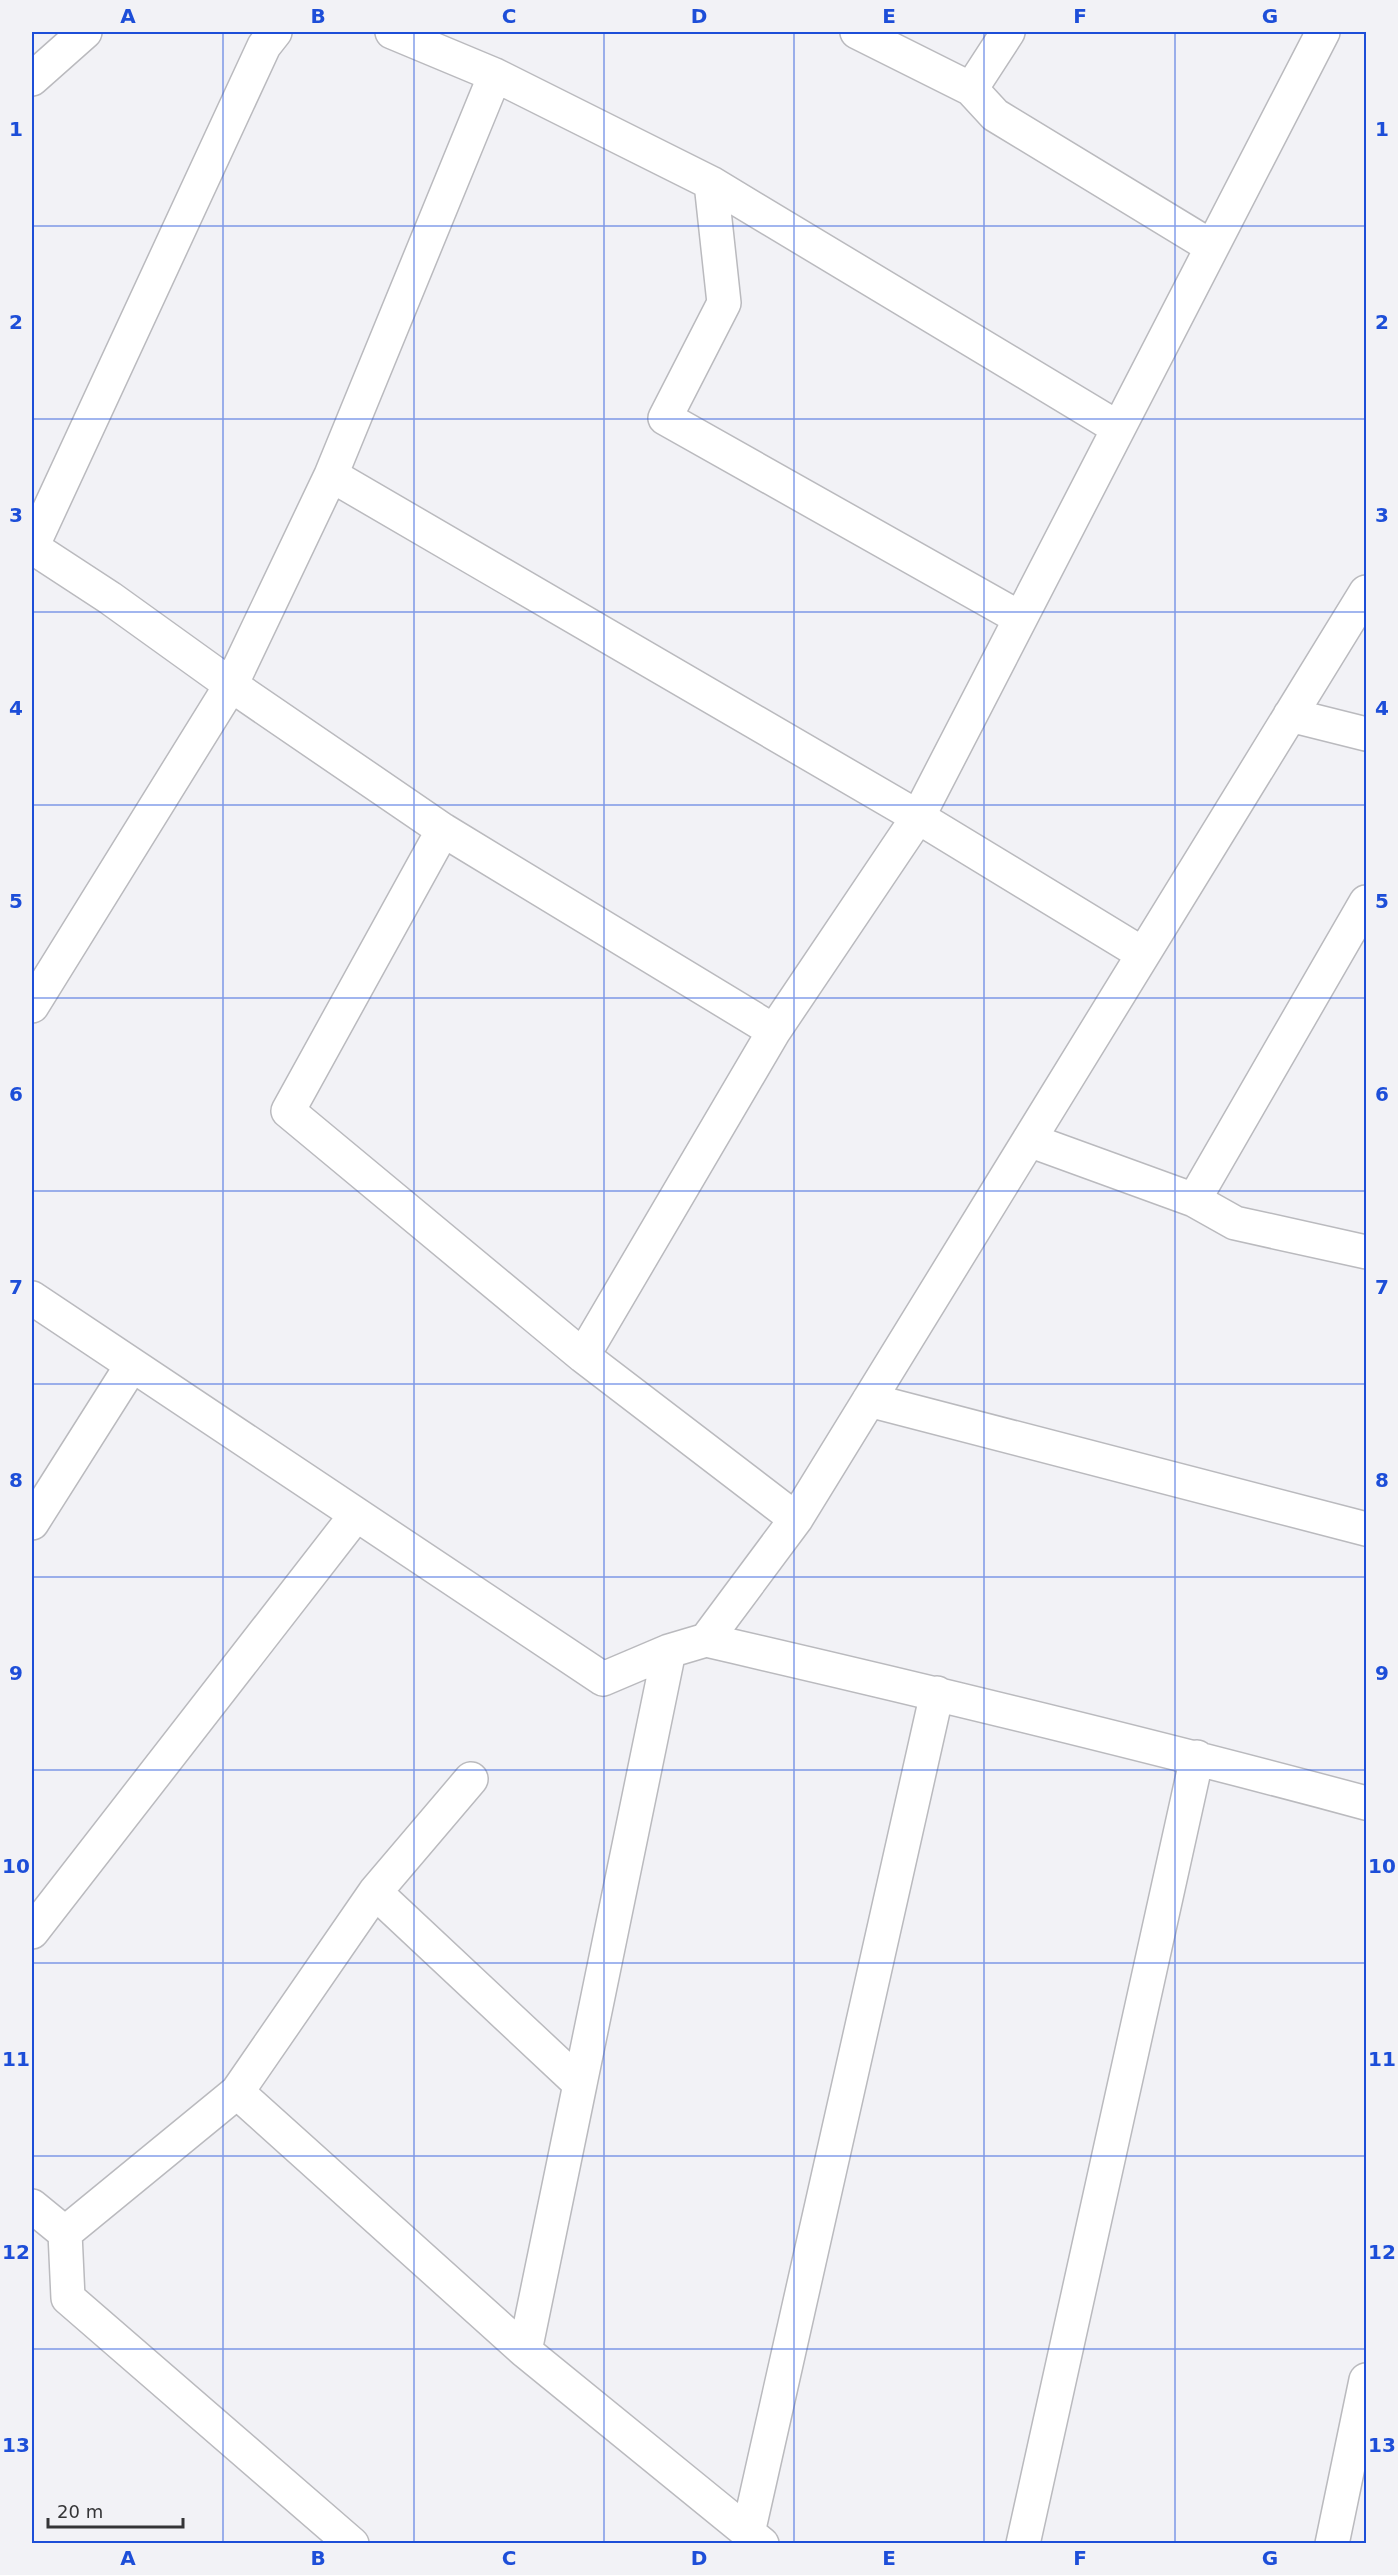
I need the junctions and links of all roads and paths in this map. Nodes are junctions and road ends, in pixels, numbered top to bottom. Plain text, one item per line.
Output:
1 (86, 32) edge
2 (275, 32) edge
3 (392, 32) edge
4 (857, 32) edge
5 (1008, 32) edge
6 (1323, 32) edge
7 (495, 75) junction
8 (32, 80) edge
9 (971, 89) junction
10 (711, 183) junction
11 (1212, 247) junction
12 (1118, 428) junction
13 (331, 475) junction
14 (32, 547) edge
15 (1366, 592) edge
16 (1020, 618) junction
17 (231, 685) junction
18 (1290, 715) junction
19 (1366, 734) edge
20 (918, 817) junction
21 (443, 830) junction
22 (1366, 902) edge
23 (1143, 954) junction
24 (32, 1006) edge
25 (774, 1031) junction
26 (1029, 1140) junction
27 (1194, 1200) junction
28 (1366, 1252) edge
29 (32, 1298) edge
30 (583, 1356) junction
31 (132, 1365) junction
32 (869, 1400) junction
33 (357, 1515) junction
34 (796, 1519) junction
35 (32, 1523) edge
36 (1366, 1529) edge
37 (706, 1640) junction
38 (669, 1651) junction
39 (938, 1693) junction
40 (1197, 1757) junction
41 (471, 1779) dead end
42 (1366, 1803) edge
43 (375, 1892) junction
44 (32, 1932) edge
45 (580, 2084) junction
46 (237, 2092) junction
47 (32, 2206) edge
48 (65, 2233) junction
49 (525, 2351) junction
50 (1366, 2380) edge
51 (755, 2538) edge
52 (352, 2544) edge
53 (1023, 2544) edge
54 (1332, 2544) edge

1 - 8 street
2 - 14 street
3 - 7 street
4 - 9 street
5 - 9 street
6 - 11 street
7 - 10 street
7 - 13 street
9 - 11 street
10 - 12 street
10 - 16 street
11 - 12 street
12 - 16 street
13 - 17 street
13 - 20 street
14 - 17 street
15 - 18 street
16 - 20 street
17 - 21 street
17 - 24 street
18 - 19 street
18 - 23 street
20 - 23 street
20 - 25 street
21 - 25 street
21 - 30 street
22 - 27 street
23 - 26 street
25 - 30 street
26 - 27 street
26 - 32 street
27 - 28 street
29 - 31 street
30 - 34 street
31 - 33 street
31 - 35 street
32 - 34 street
32 - 36 street
33 - 38 street
33 - 44 street
34 - 37 street
37 - 38 street
37 - 39 street
38 - 45 street
39 - 40 street
39 - 51 street
40 - 42 street
40 - 53 street
41 - 43 street
43 - 45 street
43 - 46 street
45 - 49 street
46 - 48 street
46 - 49 street
47 - 48 street
48 - 52 street
49 - 51 street
50 - 54 street

